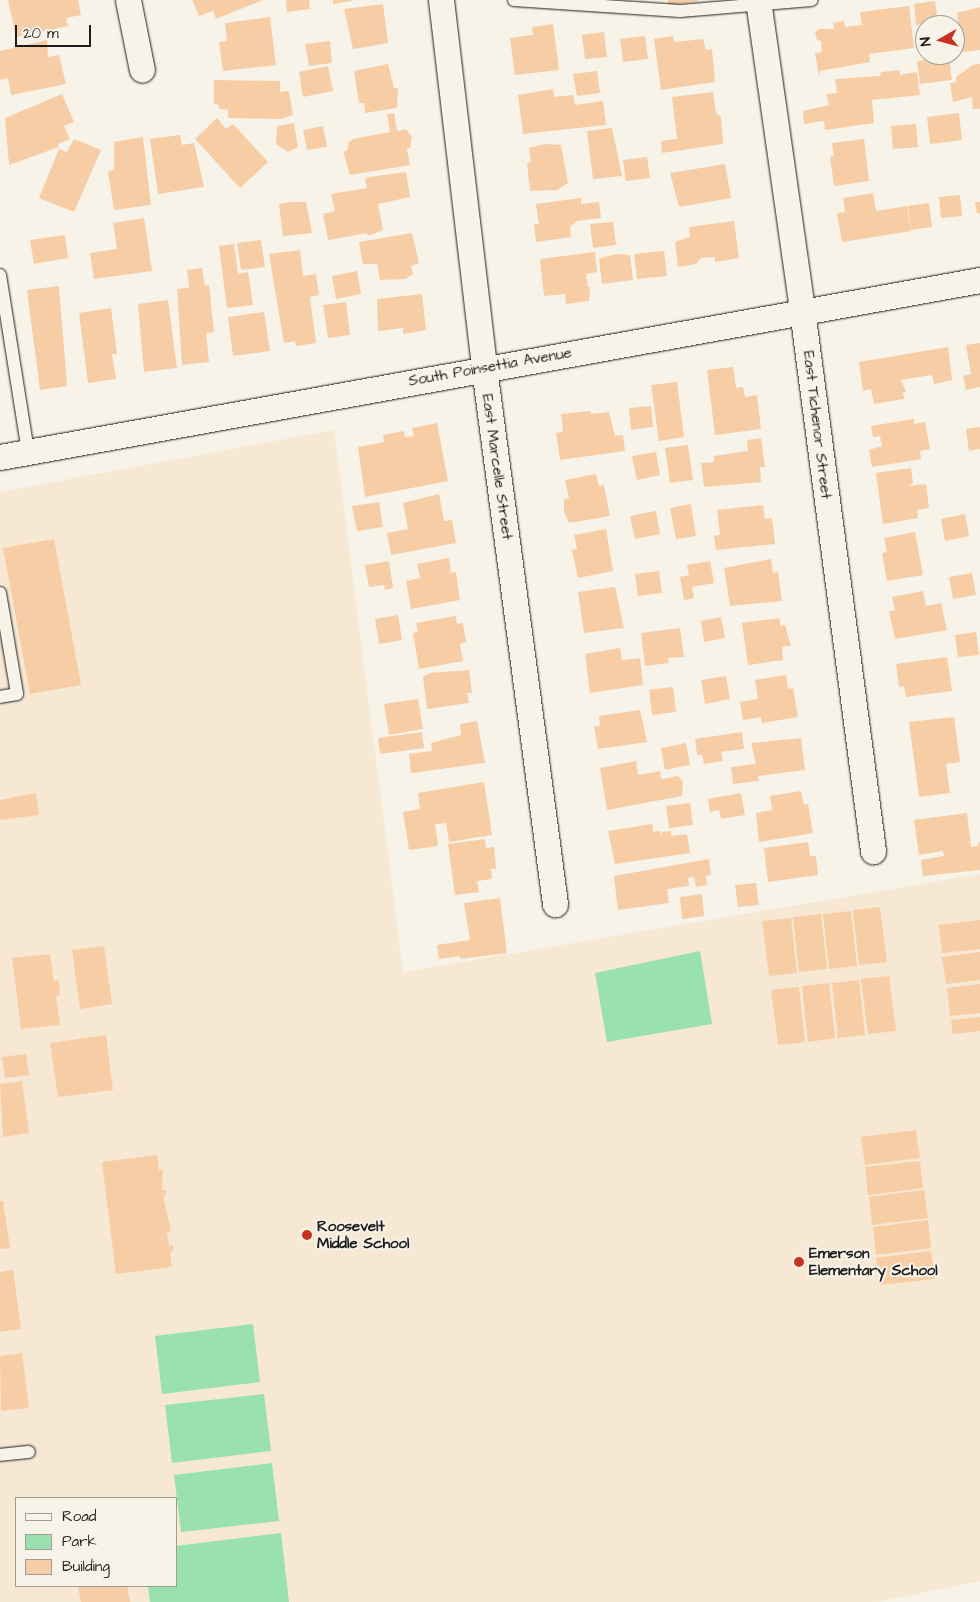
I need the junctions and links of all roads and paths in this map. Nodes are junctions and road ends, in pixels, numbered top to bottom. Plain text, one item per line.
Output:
1 (128, 0) edge
2 (441, 0) edge
3 (514, 0) edge
4 (812, 0) edge
5 (758, 3) edge
6 (142, 70) dead end
7 (0, 275) edge
8 (980, 280) edge
9 (802, 310) junction
10 (484, 368) junction
11 (28, 451) junction
12 (0, 457) edge
13 (0, 593) edge
14 (0, 697) edge
15 (873, 851) dead end
16 (556, 904) dead end
17 (29, 1452) dead end
18 (0, 1455) edge

1 - 6 street
2 - 10 street, East Marcelle Street
3 - 5 lane
4 - 5 lane
5 - 9 street, East Tichenor Street
7 - 11 lane
8 - 9 street, South Poinsettia Avenue
9 - 10 street, South Poinsettia Avenue
9 - 15 street, East Tichenor Street
10 - 11 street, South Poinsettia Avenue
10 - 16 street, East Marcelle Street
11 - 12 street, South Poinsettia Avenue
13 - 14 lane
17 - 18 lane

